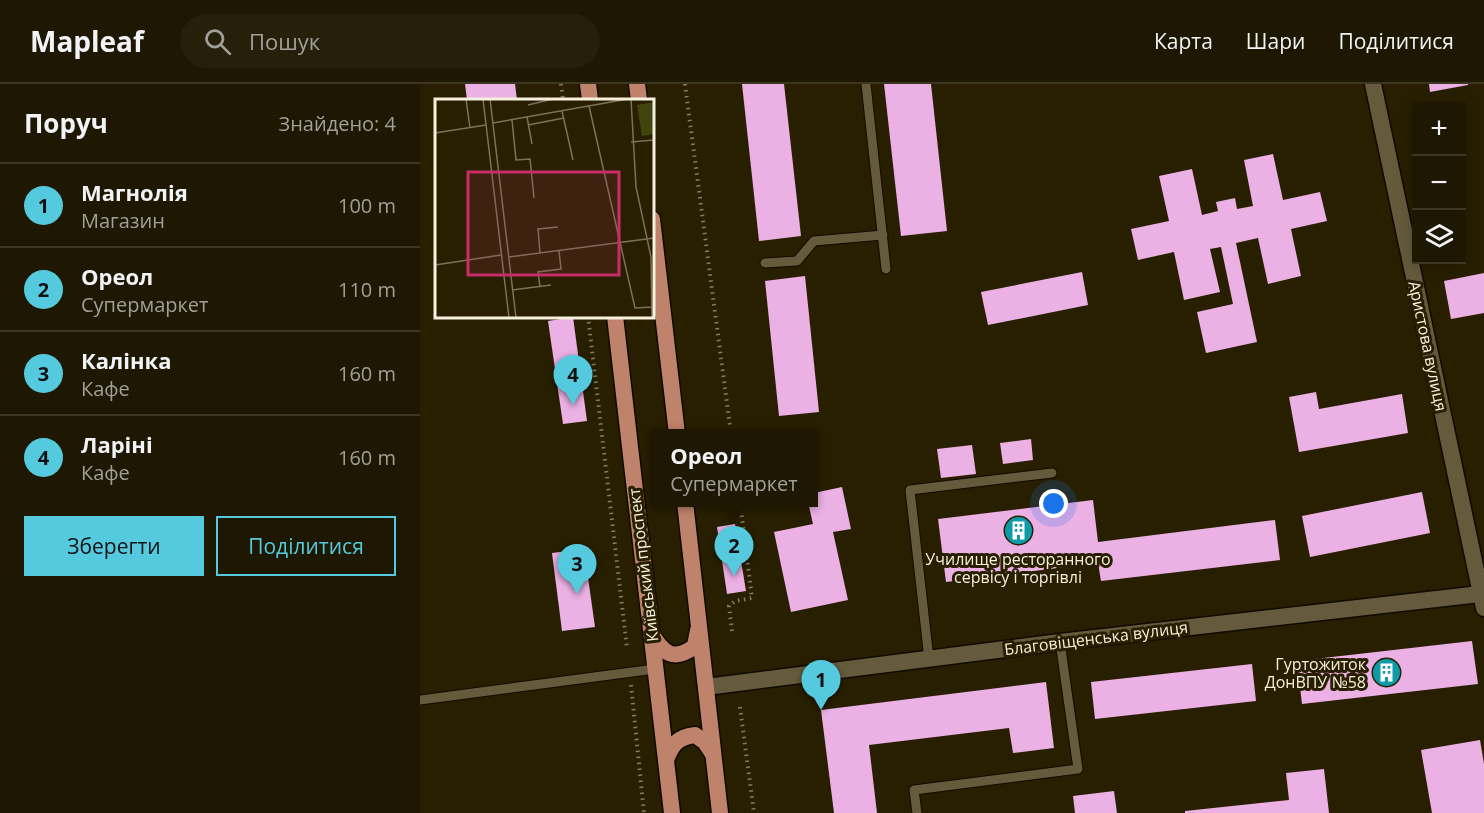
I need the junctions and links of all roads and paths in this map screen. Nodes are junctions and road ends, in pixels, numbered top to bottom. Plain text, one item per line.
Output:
1 (561, 84) edge
2 (588, 84) edge
3 (637, 84) edge
4 (685, 84) edge
5 (866, 84) edge
6 (1373, 84) edge
7 (563, 99) edge
8 (590, 99) edge
9 (639, 99) edge
10 (883, 235) junction
11 (654, 236) edge
12 (765, 263) dead end
13 (886, 269) dead end
14 (588, 318) edge
15 (615, 318) edge
16 (676, 429) edge
17 (730, 429) edge
18 (1052, 473) dead end
19 (686, 507) edge
20 (741, 507) edge
21 (1483, 597) edge
22 (699, 626) junction
23 (651, 632) junction
24 (732, 632) dead end
25 (1060, 642) junction
26 (627, 648) dead end
27 (929, 658) junction
28 (655, 669) junction
29 (706, 687) junction
30 (420, 700) edge
31 (632, 700) dead end
32 (740, 707) dead end
33 (714, 755) junction
34 (666, 760) junction
35 (644, 813) edge
36 (672, 813) edge
37 (720, 813) edge
38 (754, 813) edge
39 (917, 813) edge

1 - 7 path
2 - 8 main road
3 - 9 main road
4 - 17 path
5 - 10 lane
6 - 21 street, Аристова вулиця
10 - 12 lane
10 - 13 lane
11 - 16 main road
14 - 26 path
15 - 23 main road, Київський проспект
18 - 27 lane
19 - 22 main road
20 - 24 path
21 - 25 street, Благовіщенська вулиця
22 - 23 main road
22 - 29 main road
23 - 28 main road, Київський проспект
25 - 27 street, Благовіщенська вулиця
25 - 39 lane
27 - 29 street, Благовіщенська вулиця
28 - 30 lane
28 - 34 main road, Київський проспект
29 - 33 main road
31 - 35 path
32 - 38 path
33 - 34 main road
33 - 37 main road
34 - 36 main road, Київський проспект

